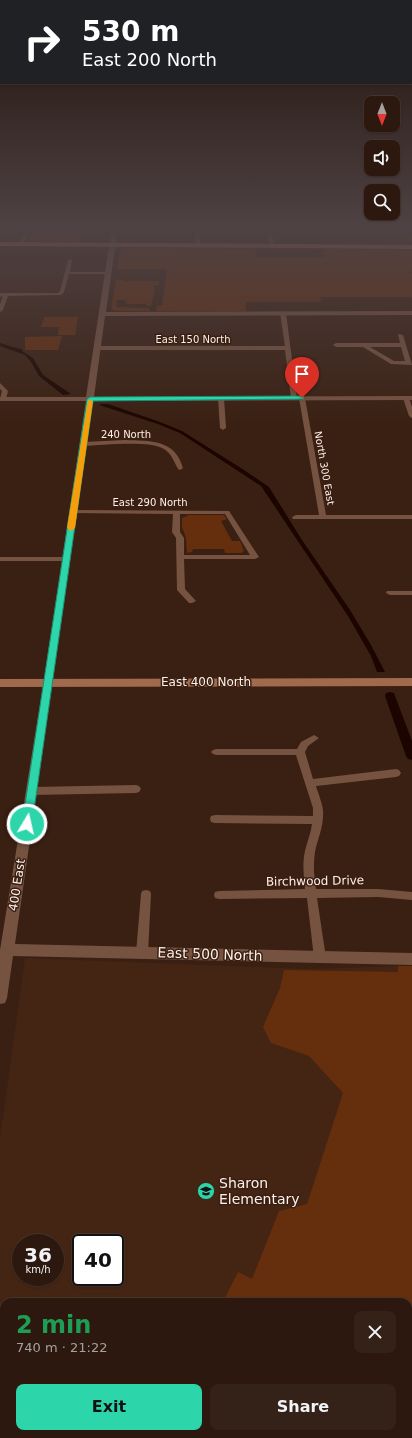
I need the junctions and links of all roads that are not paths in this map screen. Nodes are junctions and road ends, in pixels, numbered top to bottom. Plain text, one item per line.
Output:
1 (60, 293) edge
2 (106, 293) edge
3 (0, 295) edge
4 (6, 295) junction
5 (0, 310) edge
6 (283, 313) junction
7 (412, 313) edge
8 (103, 314) junction
9 (400, 335) dead end
10 (336, 345) dead end
11 (364, 345) junction
12 (403, 345) junction
13 (98, 348) junction
14 (288, 348) junction
15 (410, 363) edge
16 (0, 385) edge
17 (221, 398) junction
18 (298, 398) junction
19 (409, 398) edge
20 (2, 399) edge
21 (90, 399) junction
22 (412, 416) edge
23 (222, 428) dead end
24 (84, 444) junction
25 (180, 468) dead end
26 (73, 512) junction
27 (177, 512) junction
28 (296, 517) dead end
29 (323, 517) junction
30 (412, 517) edge
31 (181, 557) junction
32 (66, 558) junction
33 (0, 559) edge
34 (390, 593) dead end
35 (412, 593) edge
36 (192, 601) dead end
37 (412, 682) edge
38 (0, 683) edge
39 (48, 683) junction
40 (314, 738) dead end
41 (216, 752) dead end
42 (300, 752) junction
43 (396, 773) dead end
44 (310, 783) junction
45 (136, 789) dead end
46 (32, 791) junction
47 (215, 819) dead end
48 (318, 820) junction
49 (146, 894) dead end
50 (219, 895) dead end
51 (310, 895) junction
52 (412, 896) edge
53 (7, 950) junction
54 (142, 952) junction
55 (320, 958) junction
56 (412, 959) edge
57 (0, 998) edge

1 - 4 street
2 - 8 street, 400 East
3 - 4 street
4 - 5 street
6 - 7 street
6 - 8 street
6 - 14 street, North 300 East
8 - 13 street, 400 East
9 - 12 street
10 - 11 street
11 - 12 street
11 - 15 street
12 - 15 street
13 - 14 street, East 150 North
13 - 21 street, 400 East
14 - 18 street, North 300 East
16 - 20 street
17 - 18 street
17 - 21 street
17 - 23 street
18 - 19 street
18 - 29 street, North 300 East
19 - 22 street
20 - 21 street
21 - 24 street, 400 East
24 - 25 street, 240 North
24 - 26 street, 400 East
26 - 27 street, East 290 North
26 - 32 street, 400 East
27 - 31 street
27 - 31 street, East 290 North
28 - 29 street
29 - 30 street
31 - 36 street
32 - 33 street
32 - 39 street, 400 East
34 - 35 street
37 - 39 main road, East 400 North
38 - 39 main road, East 400 North
39 - 46 street, 400 East
40 - 42 street
41 - 42 street
42 - 44 street
43 - 44 street
44 - 48 street
45 - 46 street
46 - 53 street, 400 East
47 - 48 street
48 - 51 street
49 - 54 street
50 - 51 street, Birchwood Drive
51 - 52 street, Birchwood Drive
51 - 55 street
53 - 54 street, East 500 North
53 - 57 street, 400 East
54 - 55 street, East 500 North
55 - 56 street, East 500 North

